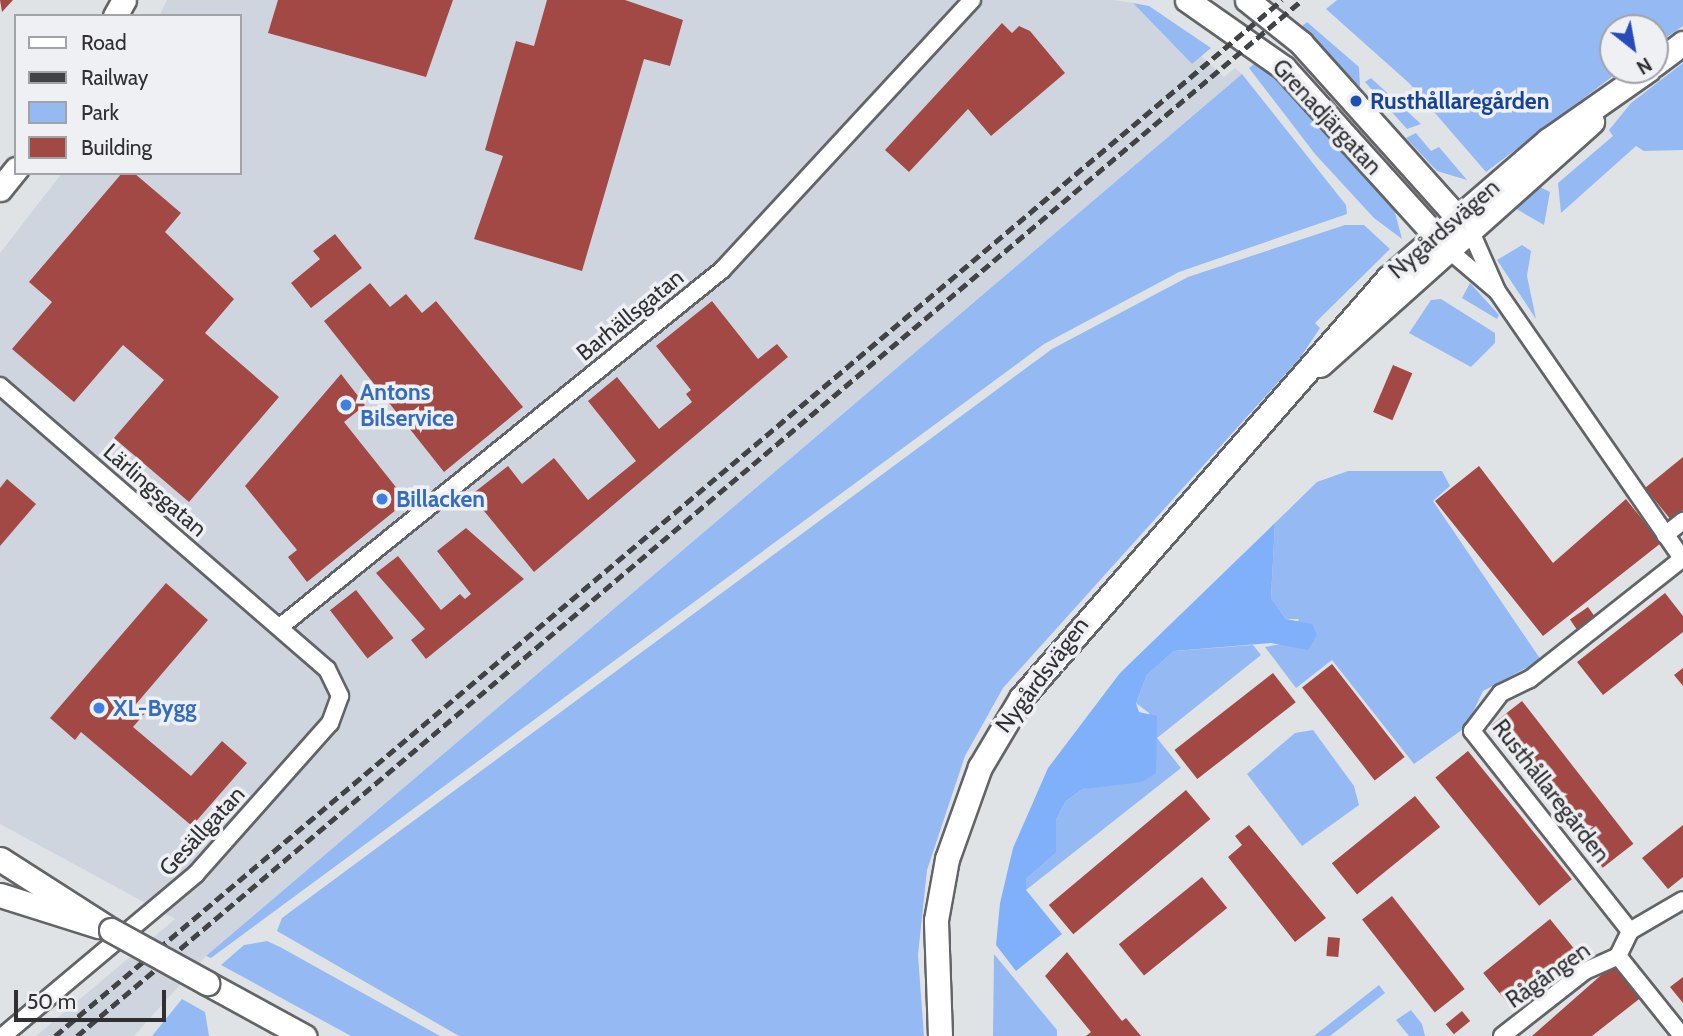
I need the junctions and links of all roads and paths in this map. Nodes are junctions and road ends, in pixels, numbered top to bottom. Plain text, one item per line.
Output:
1 (972, 0) edge
2 (1187, 0) edge
3 (1247, 0) edge
4 (1629, 84) edge
5 (14, 172) edge
6 (0, 189) edge
7 (1465, 225) junction
8 (1436, 235) junction
9 (1451, 253) junction
10 (1497, 291) junction
11 (1297, 383) junction
12 (0, 386) edge
13 (1683, 521) edge
14 (1665, 535) junction
15 (1683, 560) edge
16 (280, 627) junction
17 (0, 859) edge
18 (0, 895) edge
19 (1683, 900) edge
20 (111, 930) junction
21 (1630, 932) junction
22 (1618, 956) junction
23 (3, 1036) edge
24 (304, 1036) edge
25 (940, 1036) edge
26 (1502, 1036) edge
27 (1682, 1036) edge

1 - 16 street, Barhällsgatan
2 - 8 street, Grenadjärgatan
3 - 7 street, Grenadjärgatan
4 - 7 street, Nygårdsvägen
5 - 6 street
7 - 8 street, Nygårdsvägen
7 - 9 street, Nygårdsvägen
7 - 10 street, Rusthållaregården
8 - 9 street, Grenadjärgatan
8 - 11 street, Nygårdsvägen
9 - 10 street, Rusthållaregården
9 - 11 street, Nygårdsvägen
10 - 14 street, Rusthållaregården
11 - 25 street, Nygårdsvägen
12 - 16 street, Lärlingsgatan
13 - 14 street
14 - 15 street, Rusthållaregården
15 - 21 street, Rusthållaregården
16 - 23 street, Gesällgatan
17 - 20 street
18 - 20 street
19 - 21 street
20 - 24 street, bridge
21 - 22 street, Rågången
22 - 26 street, Rågången
22 - 27 street

